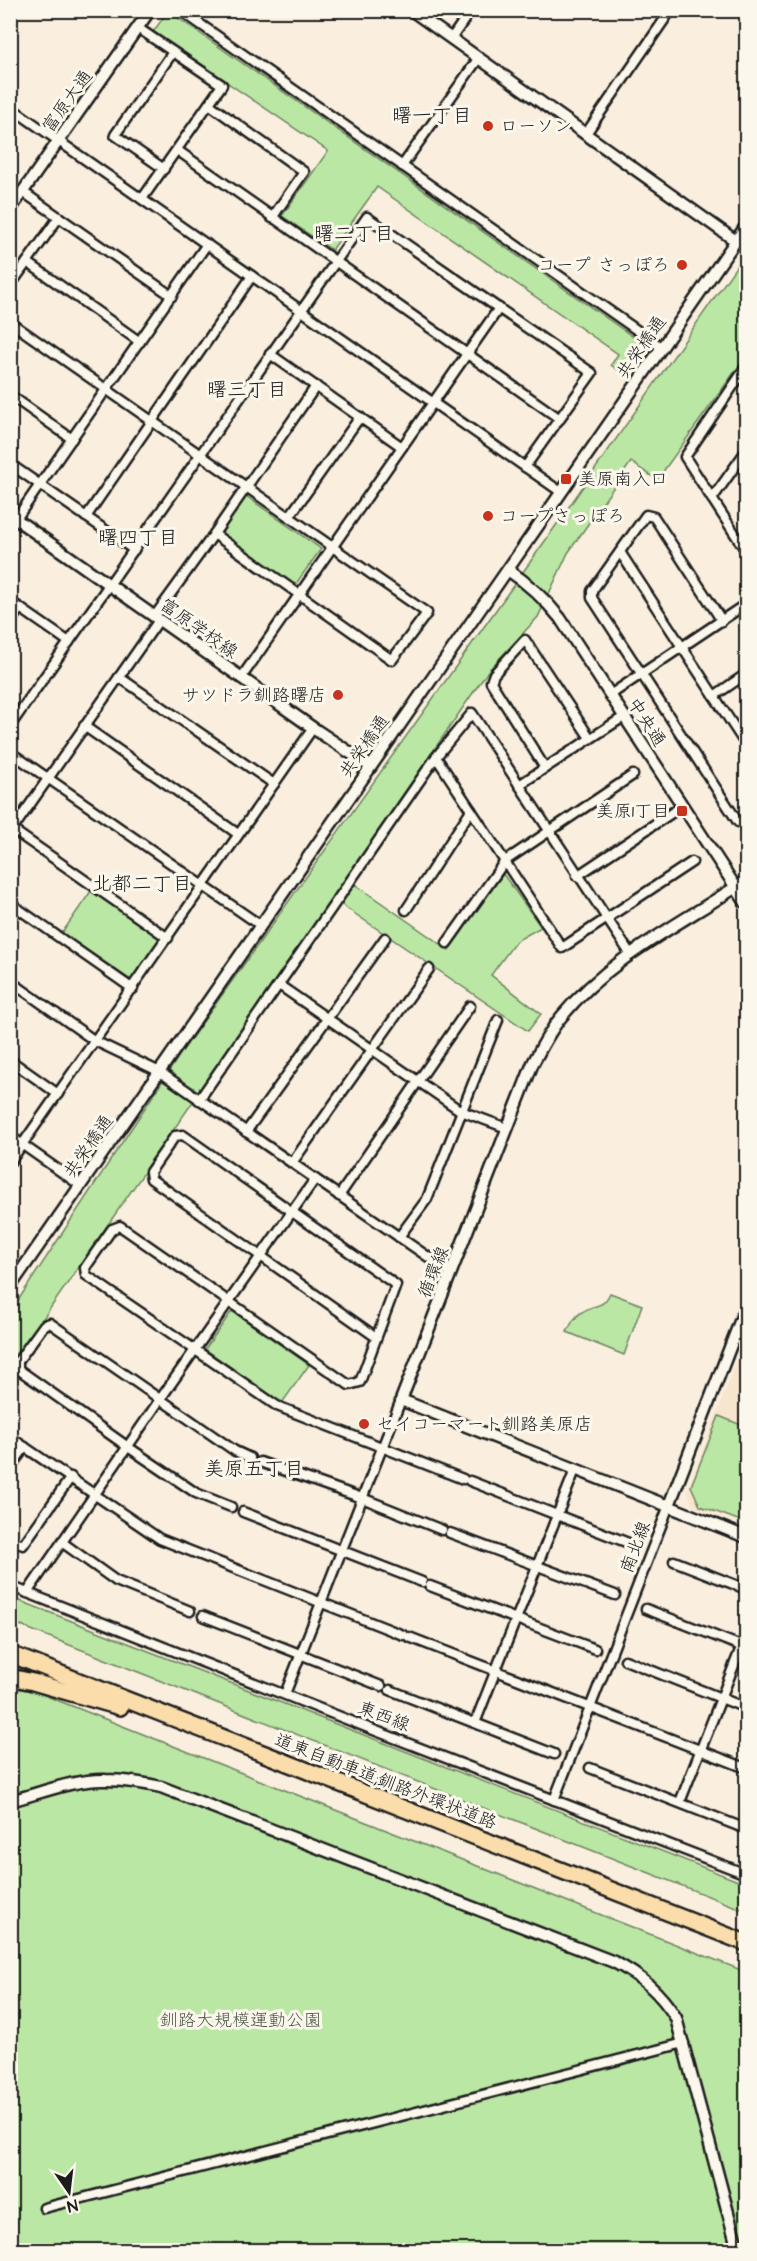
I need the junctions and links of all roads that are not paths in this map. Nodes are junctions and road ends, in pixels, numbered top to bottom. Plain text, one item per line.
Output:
1 (150, 10) edge
2 (180, 10) edge
3 (411, 10) edge
4 (471, 10) edge
5 (671, 10) edge
6 (138, 28) junction
7 (451, 39) junction
8 (173, 52) junction
9 (478, 59) junction
10 (209, 104) junction
11 (10, 107) edge
12 (585, 135) junction
13 (59, 141) junction
14 (177, 150) junction
15 (402, 166) junction
16 (164, 169) junction
17 (23, 192) junction
18 (142, 199) junction
19 (10, 210) edge
20 (59, 217) junction
21 (272, 218) junction
22 (747, 226) edge
23 (736, 241) junction
24 (207, 244) junction
25 (335, 261) junction
26 (27, 262) junction
27 (252, 276) junction
28 (10, 286) edge
29 (172, 296) junction
30 (498, 308) junction
31 (302, 310) junction
32 (10, 322) edge
33 (140, 342) junction
34 (661, 347) junction
35 (466, 353) junction
36 (270, 354) junction
37 (747, 367) edge
38 (316, 386) junction
39 (107, 389) junction
40 (10, 394) edge
41 (433, 402) junction
42 (360, 417) junction
43 (560, 419) junction
44 (152, 420) junction
45 (72, 439) junction
46 (402, 447) junction
47 (747, 450) edge
48 (200, 454) junction
49 (10, 464) edge
50 (525, 467) junction
51 (40, 485) junction
52 (246, 487) junction
53 (561, 492) junction
54 (712, 499) junction
55 (13, 517) edge
56 (86, 517) junction
57 (289, 517) junction
58 (747, 533) edge
59 (214, 534) junction
60 (741, 542) junction
61 (332, 547) junction
62 (134, 550) junction
63 (747, 551) edge
64 (620, 552) junction
65 (508, 570) junction
66 (110, 585) junction
67 (297, 594) junction
68 (10, 601) edge
69 (747, 604) edge
70 (20, 608) junction
71 (157, 618) junction
72 (722, 621) junction
73 (10, 622) edge
74 (69, 642) junction
75 (682, 647) junction
76 (641, 674) junction
77 (747, 675) edge
78 (119, 676) junction
79 (241, 678) junction
80 (610, 695) junction
81 (714, 696) junction
82 (625, 716) junction
83 (10, 726) edge
84 (84, 726) junction
85 (313, 728) junction
86 (590, 738) junction
87 (747, 745) edge
88 (10, 752) edge
89 (436, 757) junction
90 (370, 766) junction
91 (545, 768) junction
92 (633, 775) dead end
93 (48, 778) junction
94 (274, 784) junction
95 (519, 785) junction
96 (682, 806) junction
97 (471, 810) junction
98 (747, 817) edge
99 (549, 831) junction
100 (12, 832) edge
101 (238, 834) junction
102 (505, 861) junction
103 (692, 862) dead end
104 (578, 876) junction
105 (747, 879) edge
106 (203, 886) junction
107 (736, 886) junction
108 (10, 903) edge
109 (747, 903) edge
110 (406, 910) dead end
111 (606, 919) junction
112 (260, 925) junction
113 (168, 938) junction
114 (384, 938) dead end
115 (447, 943) dead end
116 (631, 955) junction
117 (429, 969) dead end
118 (10, 981) edge
119 (279, 985) junction
120 (133, 988) junction
121 (470, 1006) dead end
122 (327, 1017) junction
123 (498, 1020) dead end
124 (94, 1041) junction
125 (372, 1050) junction
126 (10, 1060) edge
127 (160, 1072) junction
128 (418, 1082) junction
129 (58, 1094) junction
130 (200, 1100) junction
131 (461, 1111) junction
132 (507, 1128) junction
133 (246, 1132) junction
134 (10, 1136) edge
135 (23, 1144) junction
136 (10, 1162) edge
137 (292, 1163) junction
138 (315, 1179) junction
139 (80, 1185) junction
140 (339, 1196) junction
141 (292, 1212) junction
142 (399, 1238) junction
143 (260, 1256) junction
144 (450, 1272) junction
145 (10, 1287) edge
146 (229, 1302) junction
147 (747, 1306) edge
148 (376, 1337) junction
149 (195, 1352) junction
150 (161, 1398) junction
151 (401, 1400) junction
152 (10, 1437) edge
153 (382, 1446) junction
154 (25, 1447) junction
155 (128, 1447) junction
156 (250, 1458) dead end
157 (260, 1462) dead end
158 (10, 1468) edge
159 (575, 1470) junction
160 (70, 1478) junction
161 (95, 1495) junction
162 (362, 1498) junction
163 (231, 1507) dead end
164 (668, 1508) junction
165 (243, 1512) dead end
166 (556, 1515) junction
167 (747, 1537) edge
168 (10, 1540) edge
169 (63, 1543) junction
170 (631, 1544) dead end
171 (342, 1550) junction
172 (674, 1561) dead end
173 (536, 1566) junction
174 (10, 1586) edge
175 (747, 1589) edge
176 (27, 1593) junction
177 (615, 1595) dead end
178 (321, 1603) junction
179 (646, 1609) dead end
180 (190, 1611) dead end
181 (203, 1616) dead end
182 (517, 1619) junction
183 (747, 1635) edge
184 (744, 1647) edge
185 (595, 1649) dead end
186 (10, 1654) edge
187 (300, 1655) junction
188 (625, 1660) dead end
189 (10, 1662) edge
190 (496, 1670) junction
191 (10, 1677) edge
192 (381, 1686) dead end
193 (390, 1690) dead end
194 (285, 1694) junction
195 (721, 1698) junction
196 (590, 1707) junction
197 (747, 1708) edge
198 (129, 1709) junction
199 (475, 1722) junction
200 (700, 1751) junction
201 (554, 1754) dead end
202 (590, 1768) dead end
203 (747, 1768) edge
204 (554, 1800) junction
205 (10, 1801) edge
206 (680, 1802) junction
207 (747, 1829) edge
208 (747, 1874) edge
209 (747, 1943) edge
210 (747, 1950) edge
211 (684, 2043) junction
212 (45, 2208) dead end
213 (738, 2250) edge

1 - 6 street, 富原大通
2 - 15 street
3 - 7 street
4 - 7 street
5 - 12 street
6 - 8 street
6 - 13 street, 富原大通
7 - 9 street
8 - 10 street
8 - 16 street
9 - 12 street
9 - 15 street
10 - 14 street
10 - 21 street
11 - 13 street
12 - 23 street
13 - 17 street, 富原大通
13 - 18 street
14 - 16 street
14 - 21 street
15 - 34 street
16 - 18 street
17 - 19 street, 富原大通
17 - 20 street
18 - 24 street
20 - 26 street
20 - 29 street
21 - 25 street
22 - 23 street, 共栄橋通
23 - 34 street, 共栄橋通
24 - 27 street
24 - 29 street
25 - 30 street
25 - 31 street
25 - 35 street
26 - 28 street
26 - 33 street
27 - 31 street
27 - 44 street
29 - 33 street
30 - 35 street
30 - 43 street
31 - 36 street
31 - 41 street
32 - 39 street
33 - 39 street
34 - 53 street, 共栄橋通
35 - 41 street
35 - 43 street
36 - 38 street
36 - 48 street
37 - 54 street
38 - 42 street
38 - 52 street
39 - 44 street
39 - 45 street
40 - 45 street
41 - 46 street
41 - 50 street
42 - 46 street
42 - 57 street
43 - 50 street
44 - 48 street
44 - 56 street
45 - 51 street
46 - 61 street
47 - 54 street
48 - 52 street
48 - 62 street
49 - 51 street
50 - 53 street
51 - 55 street
51 - 56 street
52 - 57 street
52 - 59 street
53 - 65 street, 共栄橋通
54 - 60 street
55 - 66 street, 富原学校線
56 - 62 street
57 - 61 street
58 - 60 street
59 - 67 street
59 - 71 street
60 - 63 street
61 - 67 street
61 - 67 street
62 - 66 street
64 - 72 street
64 - 75 street
64 - 76 street
65 - 80 street, 中央通
65 - 90 street, 共栄橋通
66 - 71 street, 富原学校線
66 - 74 street
67 - 79 street
68 - 70 street
69 - 72 street
70 - 73 street
70 - 74 street
71 - 78 street
71 - 79 street, 富原学校線
72 - 75 street
74 - 83 street
75 - 76 street
75 - 81 street
76 - 80 street
76 - 98 street
77 - 81 street
78 - 84 street
78 - 94 street
79 - 85 street, 富原学校線
80 - 82 street, 中央通
81 - 87 street
82 - 86 street
82 - 96 street, 中央通
84 - 93 street
84 - 101 street
85 - 90 street, 富原学校線
85 - 94 street
86 - 91 street
86 - 91 street
88 - 93 street
89 - 95 street
89 - 97 street
89 - 119 street
90 - 112 street, 共栄橋通
91 - 95 street
92 - 99 street
93 - 100 street
93 - 106 street
94 - 101 street
95 - 99 street
96 - 104 street
96 - 107 street, 中央通
97 - 102 street
97 - 110 street
99 - 102 street
99 - 104 street
100 - 113 street
101 - 106 street
102 - 111 street
102 - 115 street
103 - 111 street
104 - 111 street
105 - 107 street
106 - 112 street
106 - 113 street
107 - 109 street, 中央通
107 - 116 street, 循環線
108 - 120 street
111 - 116 street
112 - 127 street, 共栄橋通
113 - 120 street
114 - 122 street
116 - 132 street, 循環線
117 - 125 street
118 - 124 street
119 - 122 street
119 - 130 street
120 - 124 street
121 - 128 street
122 - 125 street
122 - 133 street
123 - 131 street
124 - 127 street
124 - 129 street
125 - 128 street
125 - 137 street
126 - 129 street
127 - 130 street
127 - 139 street, 共栄橋通
128 - 131 street
128 - 140 street
129 - 135 street
130 - 133 street
131 - 132 street
131 - 142 street
132 - 144 street, 循環線
133 - 137 street
134 - 135 street
135 - 136 street
135 - 139 street
137 - 138 street
138 - 140 street
138 - 141 street
139 - 145 street, 共栄橋通
140 - 142 street
141 - 143 street
141 - 143 street
141 - 148 street
142 - 144 street
143 - 146 street
143 - 148 street
144 - 151 street, 循環線
146 - 148 street
146 - 149 street
146 - 149 street
147 - 164 street, 南北線
149 - 150 street
149 - 153 street
150 - 155 street
150 - 155 street
150 - 156 street
151 - 153 street
151 - 159 street
152 - 154 street
153 - 162 street
153 - 166 street
154 - 158 street
154 - 160 street
155 - 161 street
155 - 163 street
157 - 162 street
159 - 164 street
159 - 166 street
160 - 161 street
160 - 168 street
161 - 169 street
161 - 178 street
162 - 171 street
162 - 173 street
164 - 167 street
164 - 196 street, 南北線
165 - 171 street
166 - 170 street
166 - 173 street
169 - 176 street
169 - 180 street
171 - 178 street
171 - 182 street
172 - 175 street
173 - 177 street
173 - 182 street
174 - 176 street, 東西線
176 - 194 street, 東西線
178 - 187 street
178 - 190 street
179 - 184 street
181 - 187 street
182 - 185 street
182 - 190 street
183 - 184 street
184 - 195 street
186 - 209 highway, 道東自動車道;釧路外環状道路
187 - 192 street
187 - 194 street
188 - 195 street
189 - 198 highway, 道東自動車道;釧路外環状道路
190 - 196 street
190 - 199 street
191 - 198 highway
193 - 199 street
194 - 204 street, 東西線
195 - 197 street
195 - 200 street
196 - 200 street
196 - 204 street, 南北線
198 - 210 highway, 道東自動車道;釧路外環状道路
199 - 201 street
200 - 203 street
200 - 206 street
202 - 206 street
204 - 208 street, 東西線
205 - 211 street
206 - 207 street
211 - 212 street
211 - 213 street

